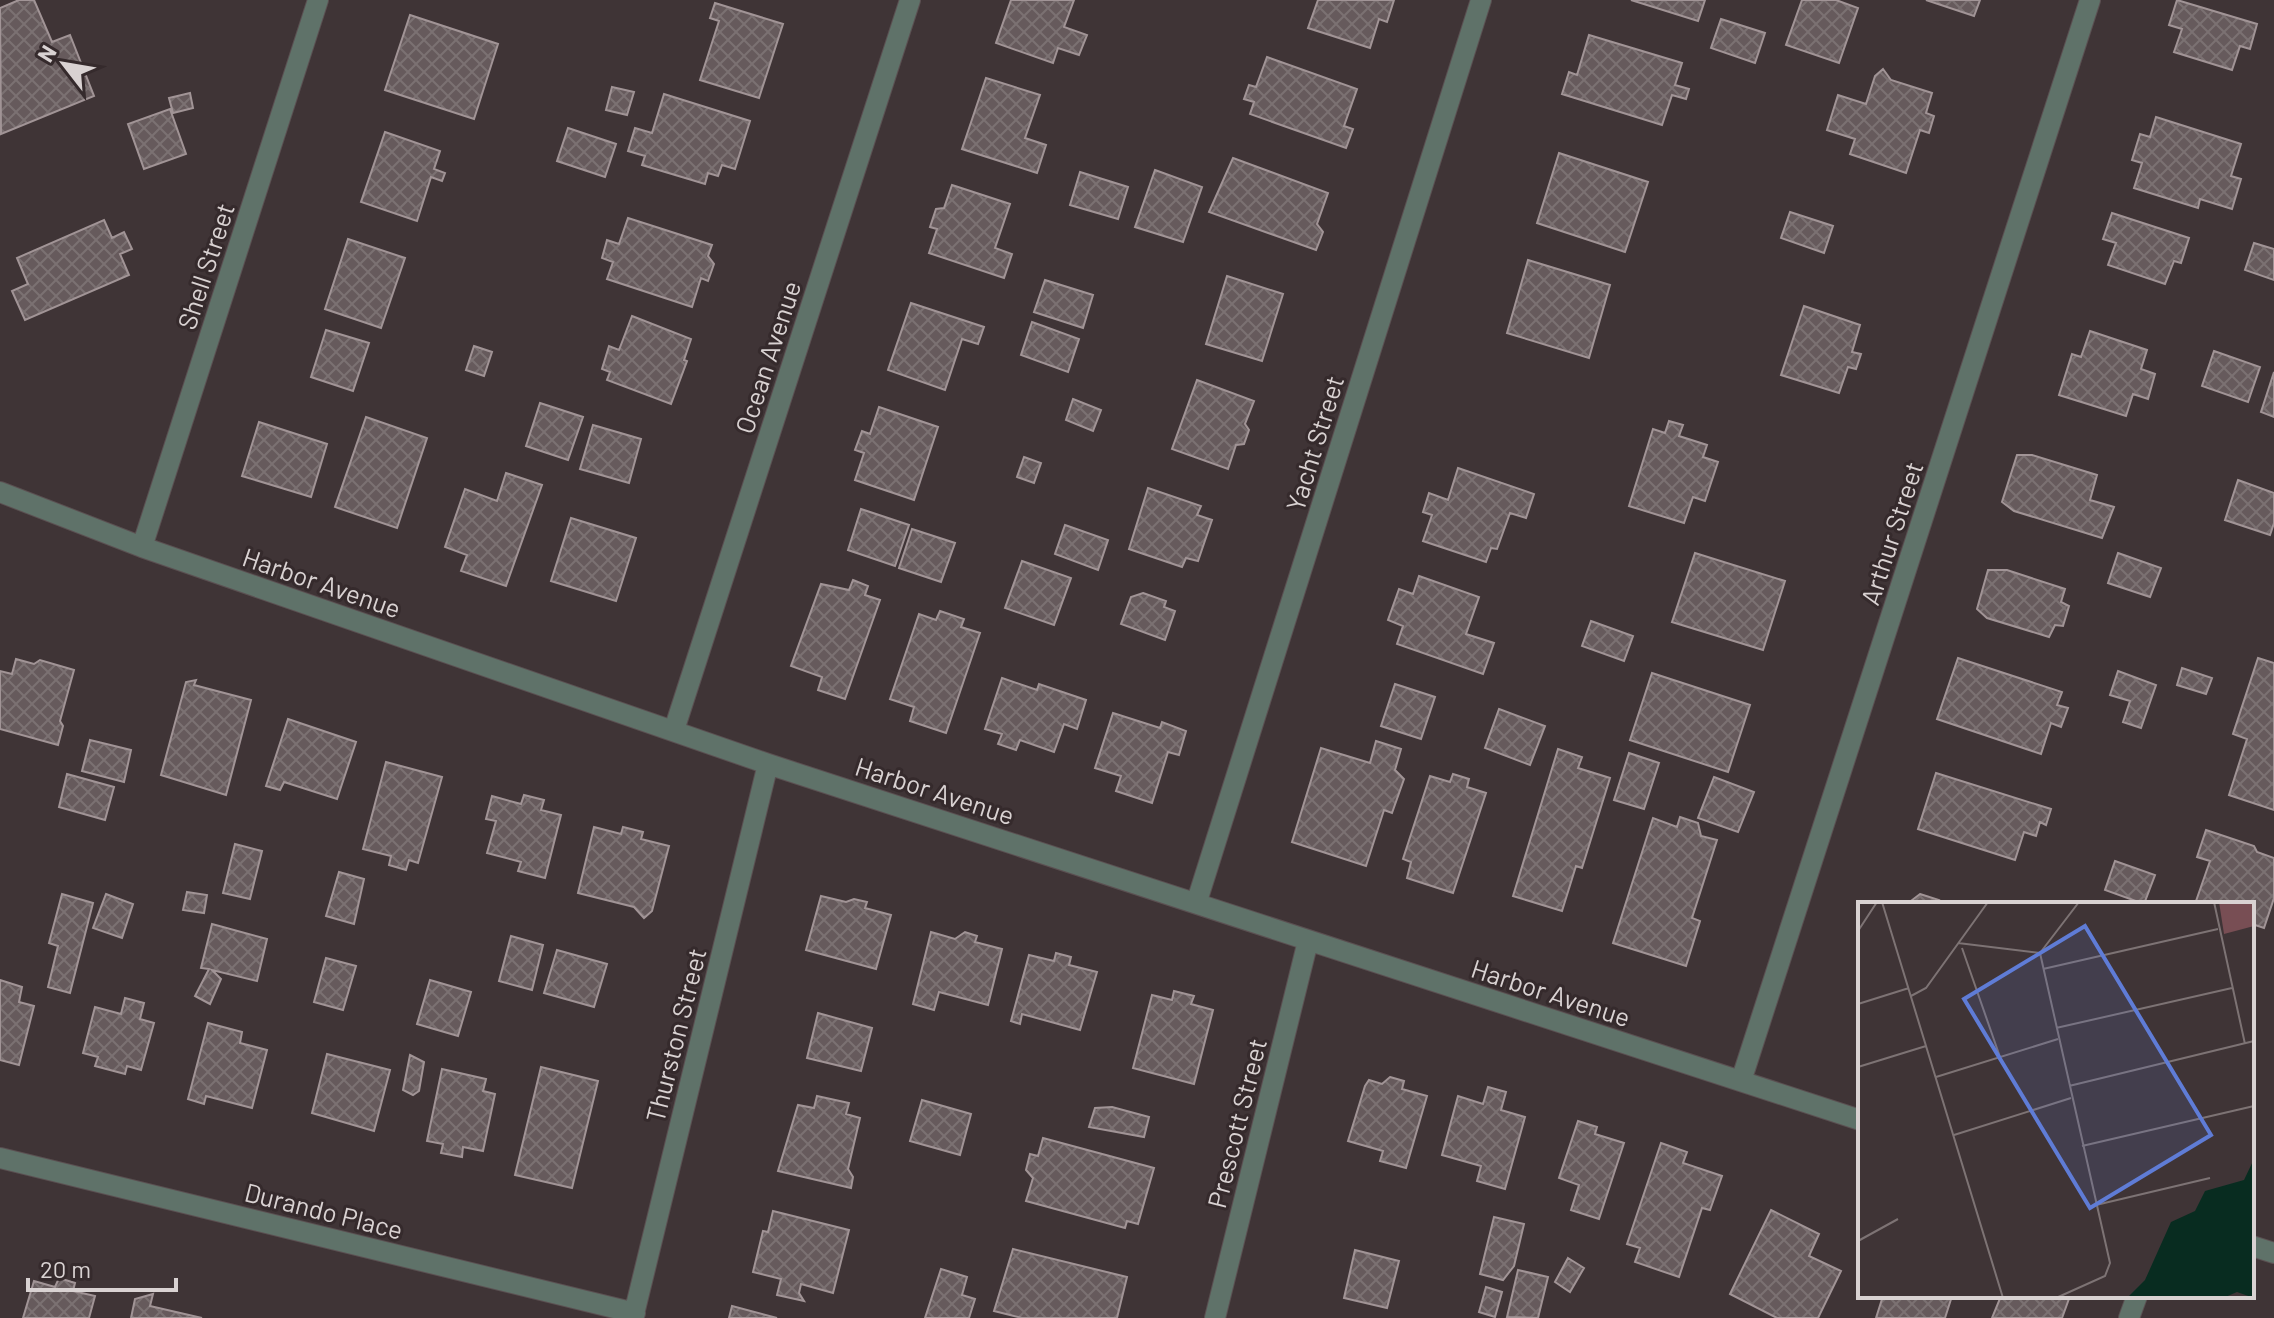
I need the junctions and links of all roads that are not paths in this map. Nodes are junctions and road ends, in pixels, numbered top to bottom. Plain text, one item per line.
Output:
1 (318, 0) edge
2 (910, 0) edge
3 (1481, 0) edge
4 (2090, 0) edge
5 (0, 492) edge
6 (142, 547) junction
7 (674, 730) junction
8 (768, 764) junction
9 (1197, 901) junction
10 (1308, 941) junction
11 (1741, 1081) junction
12 (1858, 1119) edge
13 (0, 1158) edge
14 (2254, 1247) edge
15 (2274, 1253) edge
16 (2136, 1298) edge
17 (634, 1315) edge
18 (1215, 1318) edge
19 (2129, 1318) edge

1 - 6 street, Shell Street
2 - 7 street, Ocean Avenue
3 - 9 street, Yacht Street
4 - 11 street, Arthur Street
5 - 6 street, Harbor Avenue
6 - 7 street, Harbor Avenue
7 - 8 street, Harbor Avenue
8 - 9 street, Harbor Avenue
8 - 17 street, Thurston Street
9 - 10 street, Harbor Avenue
10 - 11 street, Harbor Avenue
10 - 18 street, Prescott Street
11 - 12 street, Harbor Avenue
13 - 17 street, Durando Place
14 - 15 street
16 - 19 street

